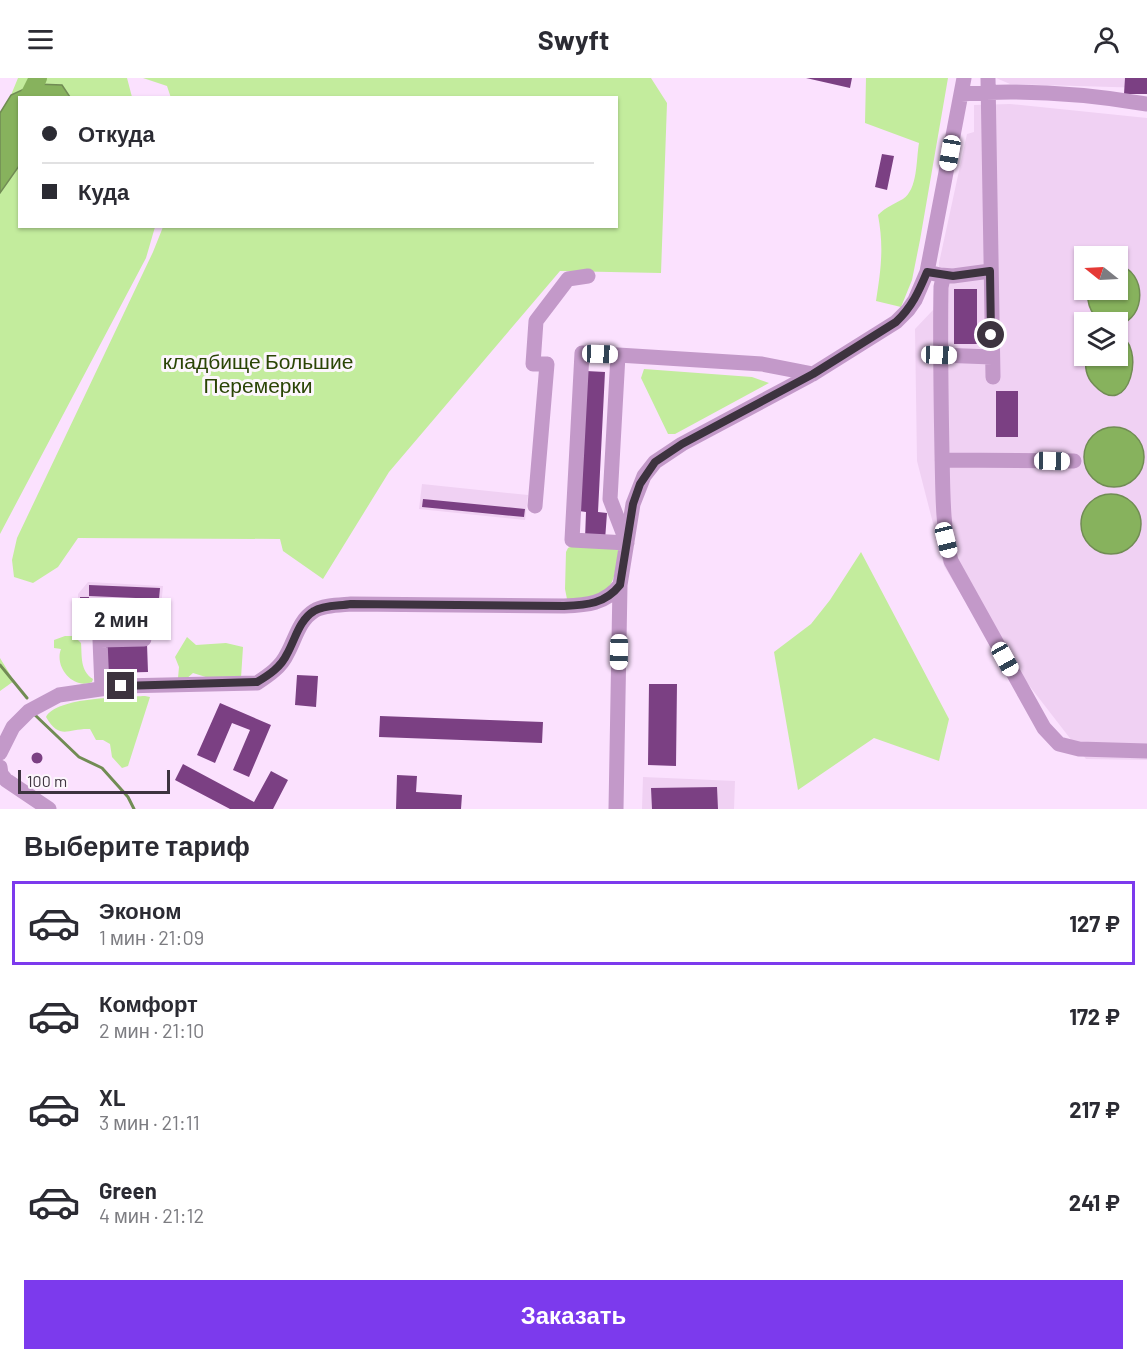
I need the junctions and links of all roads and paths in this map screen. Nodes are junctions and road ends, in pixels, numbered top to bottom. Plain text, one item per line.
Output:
1 (964, 78) edge
2 (989, 85) edge
3 (961, 94) junction
4 (1147, 104) edge
5 (990, 271) junction
6 (933, 273) junction
7 (588, 276) dead end
8 (618, 355) junction
9 (939, 355) junction
10 (992, 357) junction
11 (813, 374) junction
12 (993, 377) dead end
13 (942, 460) junction
14 (1074, 461) dead end
15 (535, 506) dead end
16 (627, 543) junction
17 (620, 585) junction
18 (144, 639) dead end
19 (102, 688) junction
20 (1147, 752) edge
21 (0, 753) edge
22 (0, 767) edge
23 (49, 809) edge
24 (616, 809) edge

1 - 3 street
2 - 3 street
2 - 4 street
2 - 5 street
3 - 6 street
5 - 6 street
5 - 10 street
6 - 9 street
6 - 11 street
7 - 15 street
8 - 11 street
8 - 16 street
8 - 16 street
9 - 10 street
9 - 13 street
10 - 12 street
11 - 16 street
13 - 14 street
13 - 20 street
16 - 17 street
17 - 19 street
17 - 24 street
18 - 19 street
19 - 21 street
22 - 23 street

